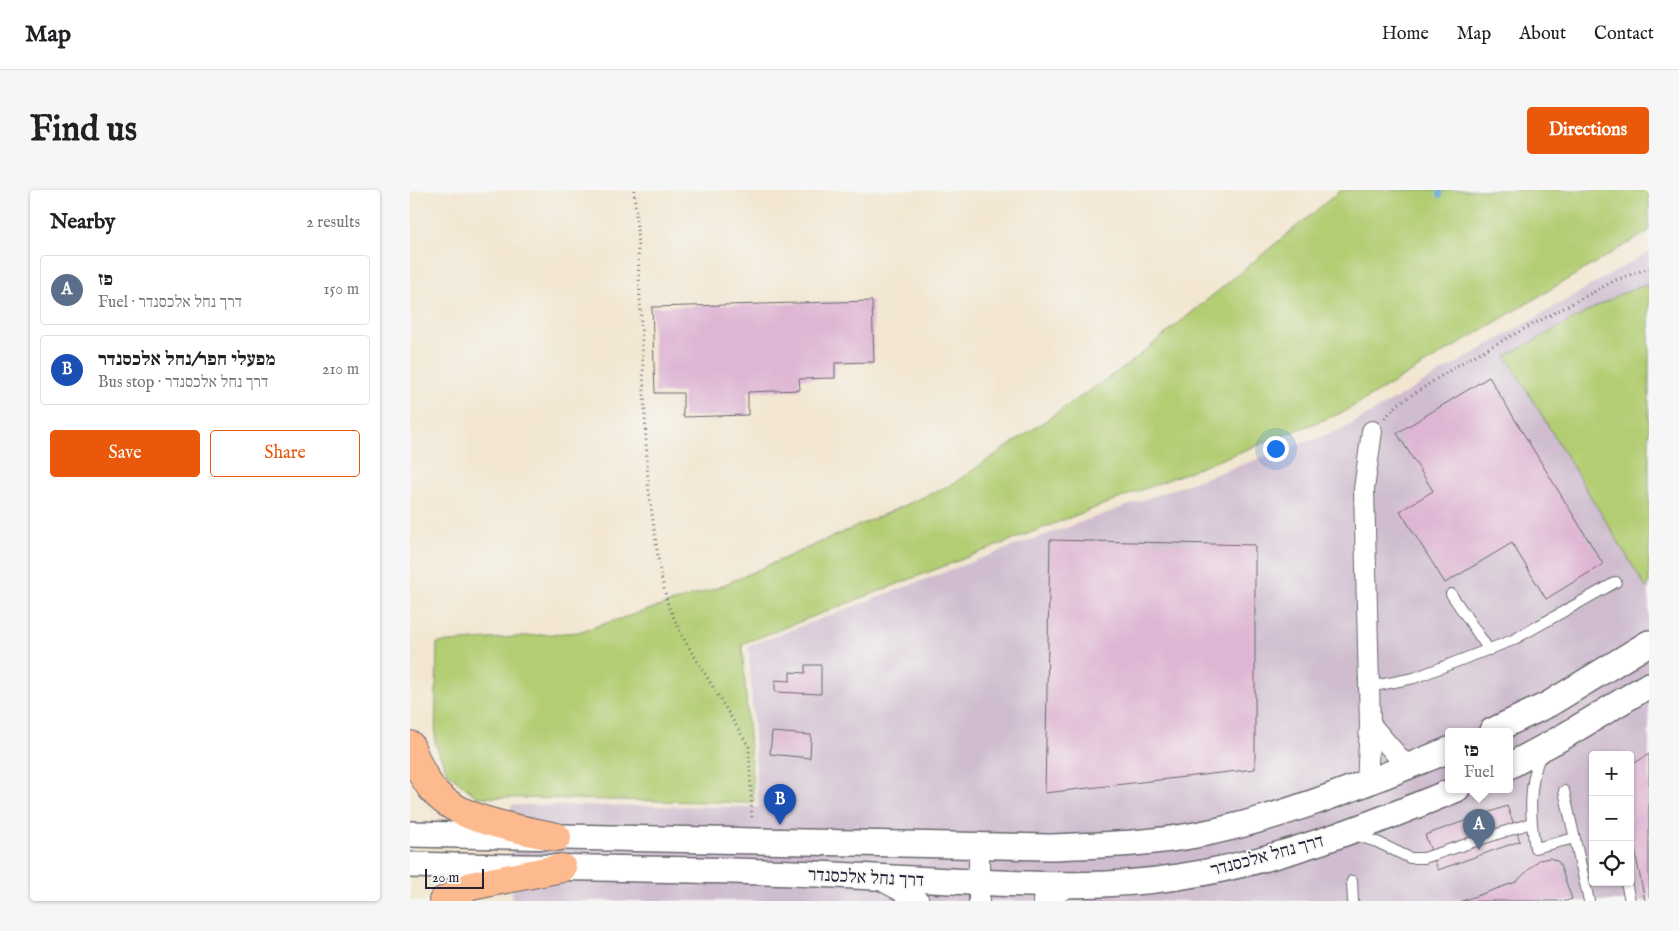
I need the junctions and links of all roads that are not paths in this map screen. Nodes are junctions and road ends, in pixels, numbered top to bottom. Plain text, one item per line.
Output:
1 (1372, 431) road end
2 (1616, 582) dead end
3 (1451, 594) dead end
4 (1649, 643) edge
5 (1489, 650) junction
6 (1649, 685) edge
7 (1369, 687) junction
8 (1370, 724) junction
9 (1498, 728) edge
10 (410, 745) edge
11 (1543, 748) junction
12 (1445, 752) edge
13 (1513, 764) edge
14 (1407, 767) junction
15 (1366, 783) junction
16 (1564, 791) dead end
17 (1447, 793) edge
18 (1531, 824) junction
19 (1346, 832) junction
20 (410, 834) edge
21 (557, 837) junction
22 (1575, 838) junction
23 (980, 846) junction
24 (410, 865) edge
25 (562, 868) junction
26 (875, 877) junction
27 (1352, 881) dead end
28 (1071, 885) junction
29 (1627, 886) edge
30 (979, 892) edge
31 (443, 901) edge
32 (919, 901) edge
33 (1043, 901) edge
34 (1353, 901) edge
35 (1589, 901) edge
36 (1630, 901) edge

1 - 7 street
2 - 5 lane
3 - 5 lane
4 - 9 street
5 - 7 lane
6 - 11 street
7 - 8 street
8 - 14 street
8 - 15 street
10 - 21 highway
11 - 13 street
11 - 18 lane
12 - 14 street, דרך נחל אלכסנדר
14 - 15 street, דרך נחל אלכסנדר
15 - 23 street, דרך נחל אלכסנדר
16 - 22 lane
17 - 19 street, דרך נחל אלכסנדר
18 - 19 lane
18 - 22 lane
19 - 28 street, דרך נחל אלכסנדר
20 - 21 street, דרך נחל אלכסנדר
21 - 23 street, דרך נחל אלכסנדר
22 - 35 lane
23 - 30 street
24 - 25 street, דרך נחל אלכסנדר
25 - 26 street, דרך נחל אלכסנדר
25 - 31 highway
26 - 30 street, דרך נחל אלכסנדר
26 - 32 street
27 - 34 lane
28 - 30 street, דרך נחל אלכסנדר
28 - 33 street
29 - 36 lane

